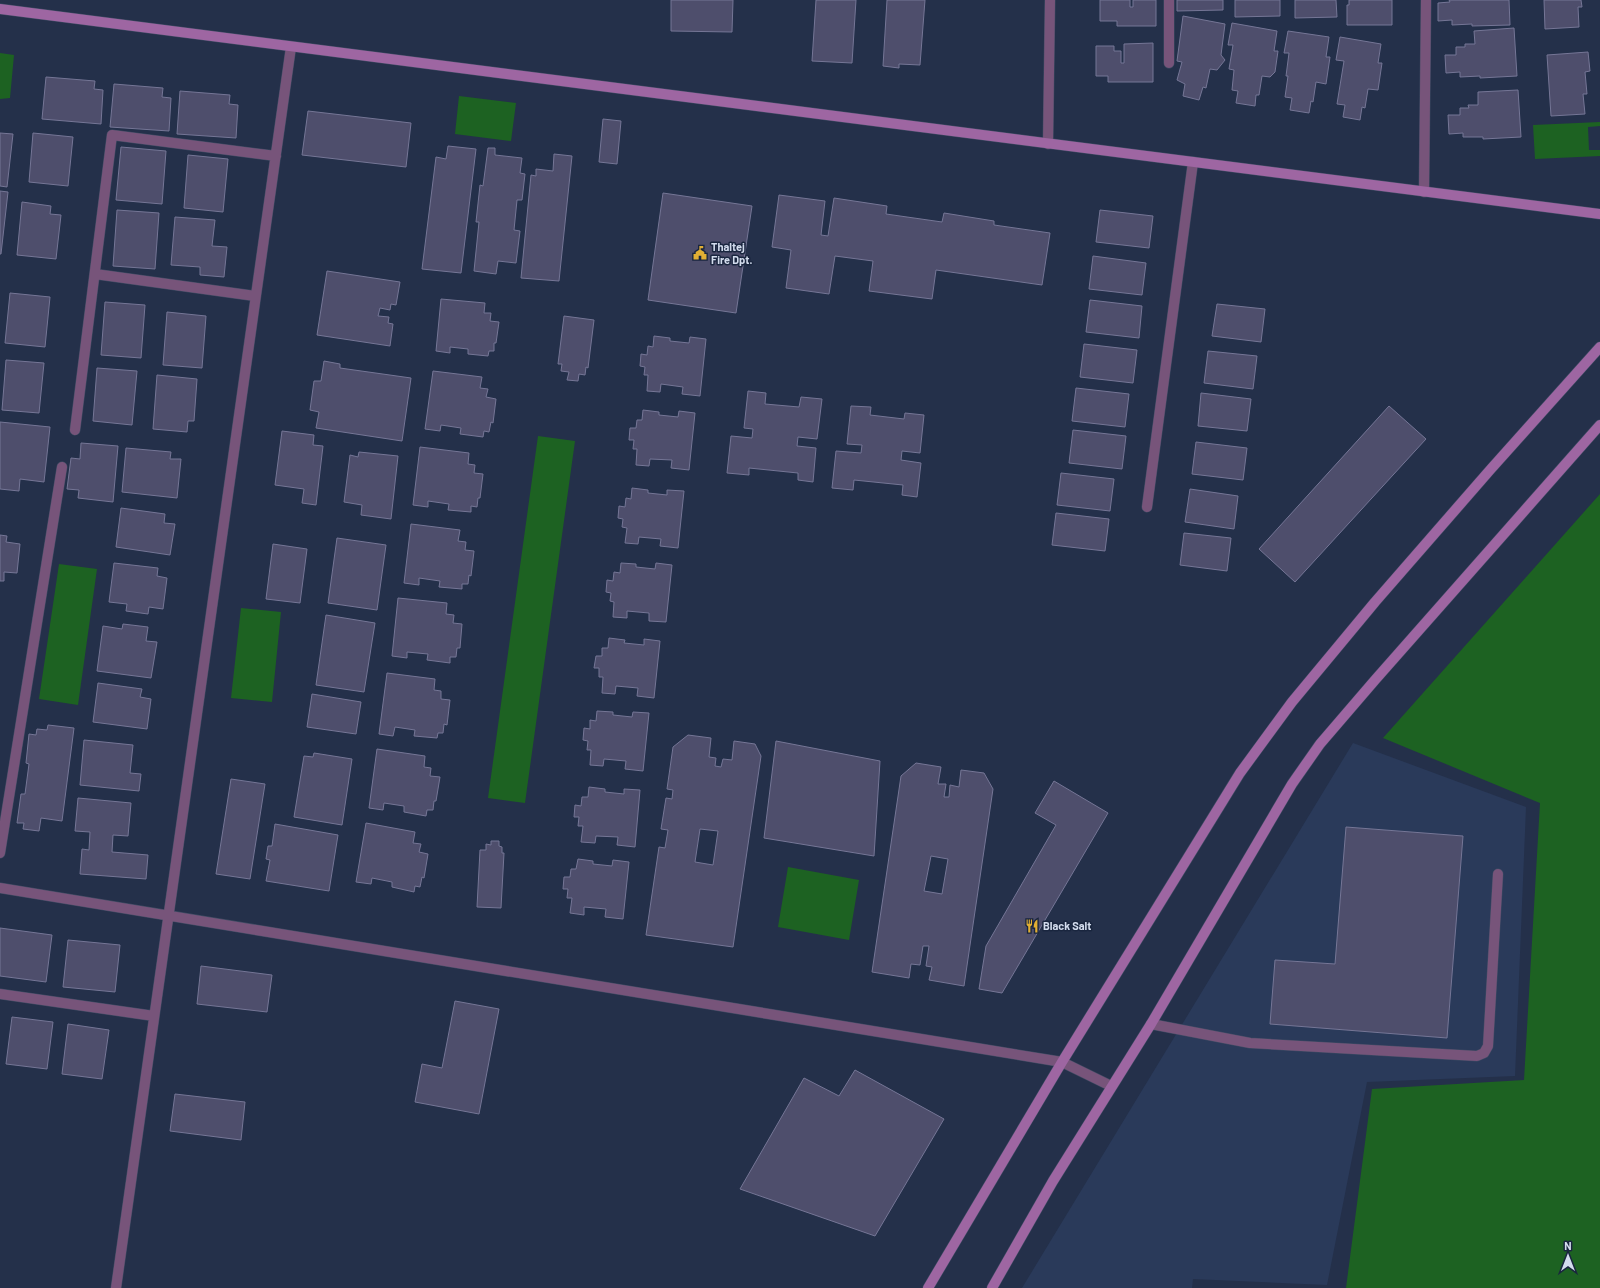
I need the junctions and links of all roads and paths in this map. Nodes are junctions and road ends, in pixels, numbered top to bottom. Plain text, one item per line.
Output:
1 (1050, 0) edge
2 (1169, 0) edge
3 (1426, 0) edge
4 (0, 9) edge
5 (291, 47) junction
6 (1169, 63) dead end
7 (1048, 144) junction
8 (276, 156) junction
9 (1193, 162) junction
10 (1424, 192) junction
11 (1600, 214) edge
12 (95, 274) junction
13 (255, 296) junction
14 (1600, 348) edge
15 (1600, 425) edge
16 (75, 430) dead end
17 (62, 467) dead end
18 (1147, 507) dead end
19 (0, 853) edge
20 (1498, 874) dead end
21 (0, 888) edge
22 (168, 915) junction
23 (0, 994) edge
24 (154, 1016) junction
25 (1151, 1024) junction
26 (1062, 1062) junction
27 (1111, 1086) junction
28 (116, 1288) edge
29 (928, 1288) edge
30 (992, 1288) edge

1 - 7 street
2 - 6 street
3 - 10 street
4 - 5 main road
5 - 7 main road
5 - 8 street
7 - 9 main road
8 - 12 street
8 - 13 street
9 - 10 main road
9 - 18 street
10 - 11 main road
12 - 13 street
12 - 16 street
13 - 22 street
14 - 26 main road
15 - 25 main road
17 - 19 street
20 - 25 street
21 - 22 street
22 - 24 street
22 - 26 street
23 - 24 street
24 - 28 street
25 - 27 main road
26 - 27 street
26 - 29 main road
27 - 30 main road

